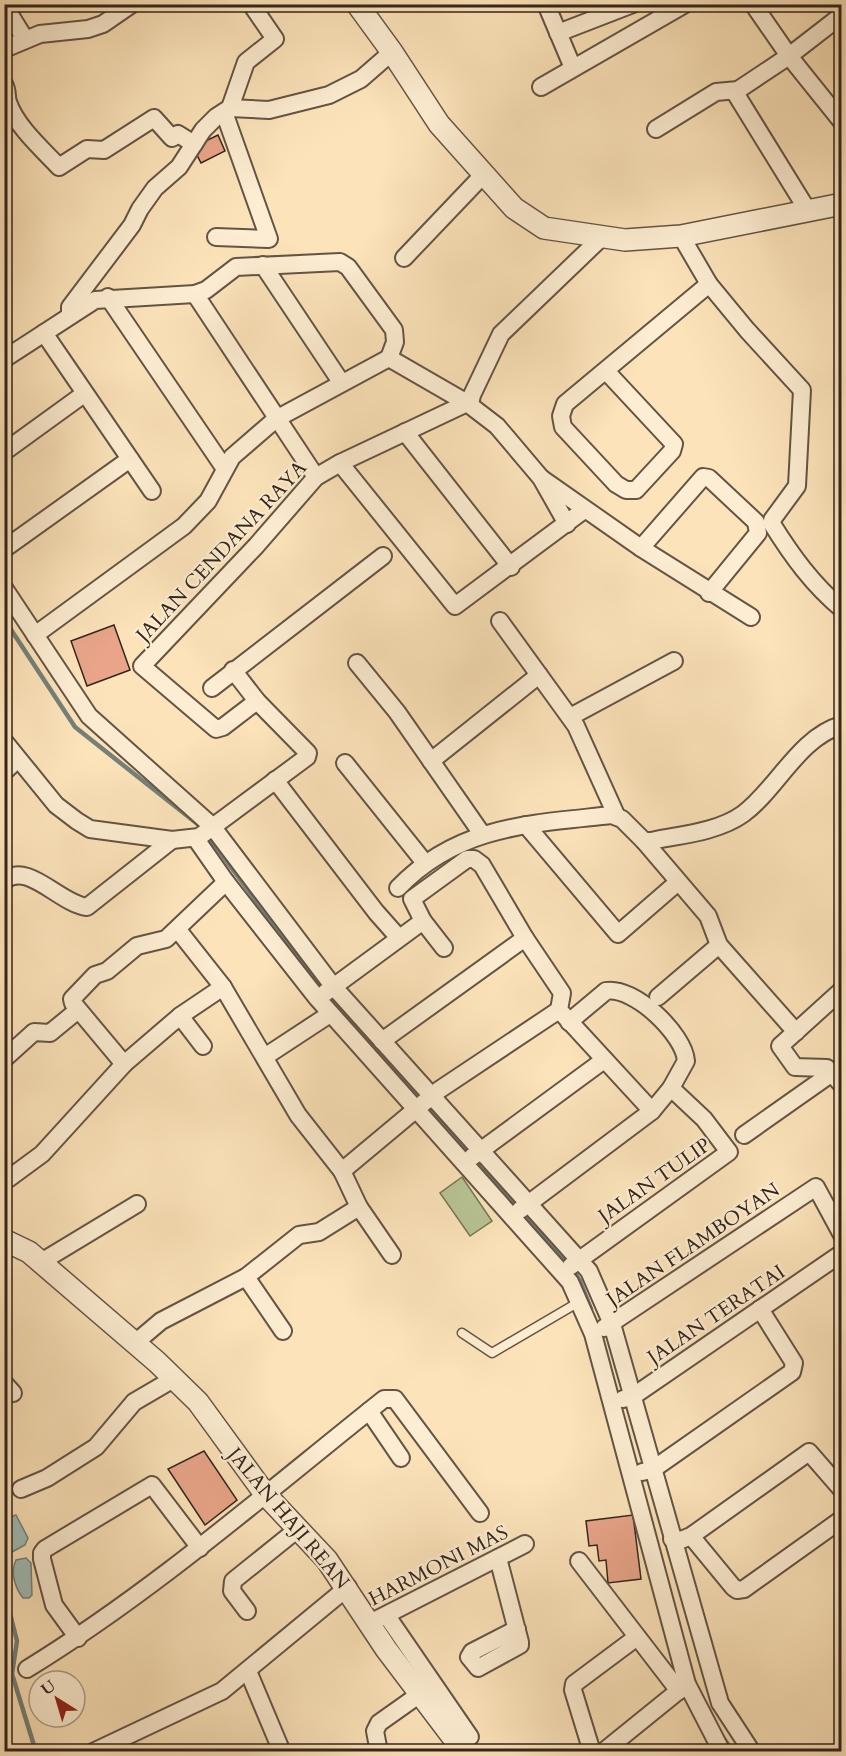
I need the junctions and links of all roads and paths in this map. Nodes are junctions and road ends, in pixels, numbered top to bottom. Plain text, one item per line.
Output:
1 (132, 4) edge
2 (251, 4) edge
3 (357, 4) edge
4 (546, 4) edge
5 (633, 4) edge
6 (685, 4) edge
7 (753, 4) edge
8 (4, 5) edge
9 (666, 10) edge
10 (842, 15) edge
11 (558, 33) junction
12 (25, 39) junction
13 (4, 50) edge
14 (392, 52) junction
15 (789, 56) junction
16 (573, 68) junction
17 (541, 87) dead end
18 (734, 91) junction
19 (5, 93) edge
20 (227, 110) junction
21 (842, 122) edge
22 (656, 129) dead end
23 (194, 144) junction
24 (484, 174) junction
25 (842, 204) edge
26 (808, 211) junction
27 (681, 236) junction
28 (216, 237) dead end
29 (601, 238) junction
30 (404, 258) dead end
31 (263, 265) junction
32 (710, 284) junction
33 (195, 294) junction
34 (108, 297) junction
35 (69, 315) junction
36 (44, 333) junction
37 (390, 358) junction
38 (4, 359) edge
39 (606, 371) junction
40 (340, 382) junction
41 (84, 394) junction
42 (469, 404) junction
43 (276, 419) junction
44 (405, 432) junction
45 (4, 452) edge
46 (130, 459) junction
47 (340, 463) junction
48 (225, 469) junction
49 (316, 477) junction
50 (541, 478) junction
51 (152, 491) dead end
52 (584, 510) junction
53 (567, 524) junction
54 (641, 548) junction
55 (4, 549) edge
56 (383, 556) dead end
57 (511, 567) junction
58 (4, 588) edge
59 (709, 593) junction
60 (842, 609) edge
61 (751, 617) dead end
62 (500, 621) dead end
63 (35, 635) junction
64 (674, 662) dead end
65 (357, 663) dead end
66 (233, 670) junction
67 (539, 675) junction
68 (212, 688) dead end
69 (257, 702) junction
70 (570, 717) junction
71 (842, 725) edge
72 (4, 741) edge
73 (18, 759) junction
74 (431, 761) junction
75 (345, 763) dead end
76 (4, 772) edge
77 (276, 780) junction
78 (617, 817) junction
79 (526, 825) junction
80 (204, 833) junction
81 (482, 834) junction
82 (172, 840) junction
83 (644, 841) junction
84 (425, 863) junction
85 (4, 881) edge
86 (226, 882) junction
87 (678, 882) junction
88 (416, 894) junction
89 (423, 921) junction
90 (178, 930) junction
91 (399, 938) junction
92 (525, 938) junction
93 (719, 945) junction
94 (444, 948) dead end
95 (223, 987) junction
96 (842, 990) edge
97 (325, 992) junction
98 (658, 997) dead end
99 (75, 1005) junction
100 (330, 1014) junction
101 (180, 1016) junction
102 (564, 1016) junction
103 (796, 1032) junction
104 (382, 1041) junction
105 (203, 1046) dead end
106 (266, 1056) junction
107 (4, 1059) edge
108 (604, 1060) junction
109 (124, 1064) junction
110 (837, 1079) edge
111 (671, 1088) junction
112 (425, 1103) junction
113 (652, 1111) junction
114 (744, 1135) dead end
115 (473, 1156) junction
116 (342, 1171) junction
117 (6, 1178) edge
118 (137, 1204) dead end
119 (359, 1207) junction
120 (520, 1210) junction
121 (842, 1235) edge
122 (4, 1240) edge
123 (842, 1253) edge
124 (392, 1256) dead end
125 (41, 1262) junction
126 (571, 1265) junction
127 (246, 1277) junction
128 (579, 1302) junction
129 (760, 1309) junction
130 (612, 1324) junction
131 (283, 1331) dead end
132 (462, 1334) dead end
133 (593, 1334) junction
134 (135, 1343) junction
135 (175, 1378) junction
136 (632, 1397) junction
137 (612, 1403) junction
138 (369, 1411) junction
139 (401, 1458) dead end
140 (652, 1470) junction
141 (631, 1473) junction
142 (21, 1490) dead end
143 (842, 1490) edge
144 (259, 1499) junction
145 (480, 1513) dead end
146 (842, 1519) edge
147 (299, 1528) junction
148 (691, 1536) junction
149 (672, 1539) junction
150 (525, 1544) dead end
151 (200, 1548) junction
152 (498, 1558) junction
153 (579, 1561) dead end
154 (348, 1587) junction
155 (247, 1611) dead end
156 (378, 1619) junction
157 (517, 1629) dead end
158 (637, 1637) junction
159 (78, 1638) junction
160 (708, 1664) junction
161 (27, 1669) dead end
162 (248, 1671) junction
163 (683, 1683) junction
164 (420, 1694) junction
165 (467, 1744) edge
166 (718, 1750) edge
167 (93, 1752) edge
168 (282, 1752) edge
169 (380, 1752) edge
170 (592, 1752) edge
171 (603, 1752) edge
172 (752, 1752) edge

1 - 12 street
2 - 20 street
3 - 14 street
4 - 11 street
5 - 11 street
6 - 9 street
7 - 15 street
8 - 12 street
9 - 16 street
10 - 15 street
11 - 16 street
12 - 13 street
14 - 20 street
14 - 24 street
15 - 18 street
15 - 21 street
16 - 17 street
18 - 22 street
18 - 26 street
19 - 23 street
20 - 23 street
20 - 28 street
23 - 35 street
24 - 29 street
24 - 30 street
25 - 26 street
26 - 27 street
27 - 29 street
27 - 32 street
29 - 42 street
31 - 33 street
31 - 37 street
31 - 40 street
32 - 39 street
32 - 60 street
33 - 34 street
33 - 43 street
34 - 35 street
34 - 48 street
35 - 36 street
36 - 38 street
36 - 41 street
37 - 40 street
37 - 42 street
39 - 39 street
40 - 43 street
41 - 45 street
41 - 46 street
42 - 44 street, JALAN CENDANA RAYA
42 - 50 street
43 - 48 street
43 - 49 street
44 - 47 street, JALAN CENDANA RAYA
44 - 57 street
46 - 51 street
46 - 55 street
47 - 49 street, JALAN CENDANA RAYA
47 - 57 street
48 - 63 street
49 - 69 street, JALAN CENDANA RAYA
50 - 52 street
50 - 53 street
52 - 53 street
52 - 54 street
53 - 57 street
54 - 59 street
54 - 59 street
56 - 66 street
58 - 63 street
59 - 61 street
62 - 67 street
63 - 80 street
64 - 70 street
65 - 74 street
66 - 68 street
66 - 69 street
67 - 70 street
67 - 74 street
69 - 77 street
70 - 78 street
71 - 83 street
72 - 73 street
73 - 76 street
73 - 82 street
74 - 81 street
75 - 84 street
77 - 80 street
77 - 91 street
78 - 79 street
78 - 83 street
79 - 81 street
79 - 87 street
80 - 82 street
80 - 86 street
80 - 97 street
81 - 84 street
82 - 85 street
83 - 87 street
84 - 88 street
86 - 90 street
86 - 97 street
87 - 93 street
88 - 89 street
88 - 92 street
89 - 91 street
89 - 94 street
90 - 95 street
90 - 99 street
91 - 97 street
92 - 102 street
92 - 104 street
93 - 98 street
93 - 103 street
95 - 101 street
95 - 106 street
96 - 103 street
97 - 100 street
97 - 104 street
99 - 107 street
99 - 109 street
100 - 106 street
100 - 112 street
101 - 105 street
101 - 109 street
102 - 108 street
102 - 111 street
102 - 112 street
103 - 110 street
104 - 112 street
106 - 116 street
108 - 113 street
108 - 115 street
109 - 117 street
110 - 114 street
111 - 113 street
111 - 126 street, JALAN TULIP
112 - 115 street
112 - 116 street
113 - 120 street
115 - 120 street
116 - 119 street
118 - 125 street
119 - 124 street
119 - 127 street
120 - 126 street
121 - 130 street, JALAN FLAMBOYAN
122 - 125 street, JALAN HAJI REAN
123 - 129 street, JALAN TERATAI
125 - 134 street, JALAN HAJI REAN
126 - 128 street
126 - 130 street
127 - 131 street
127 - 134 street
128 - 132 lane
128 - 133 street
129 - 136 street, JALAN TERATAI
129 - 140 street
130 - 133 street, JALAN FLAMBOYAN
130 - 136 street
133 - 137 street
134 - 135 street, JALAN HAJI REAN
135 - 142 street
135 - 144 street, JALAN HAJI REAN
136 - 137 street, JALAN TERATAI
136 - 140 street
137 - 141 street
138 - 139 street
138 - 144 street
138 - 145 street
140 - 141 street
140 - 149 street
141 - 163 street
143 - 148 street
144 - 147 street, JALAN HAJI REAN
144 - 151 street
146 - 148 street
147 - 154 street, JALAN HAJI REAN
147 - 155 street
148 - 149 street
149 - 160 street
150 - 152 street, HARMONI MAS
151 - 159 street
151 - 159 street
152 - 156 street, HARMONI MAS
152 - 157 street
153 - 158 street
154 - 156 street, JALAN HAJI REAN
154 - 162 street
156 - 164 street, JALAN HAJI REAN
156 - 165 street
158 - 163 street
158 - 170 street
159 - 161 street
160 - 163 street
160 - 172 street
162 - 167 street
162 - 168 street
163 - 166 street
163 - 171 street
164 - 165 street, JALAN HAJI REAN
164 - 169 street

